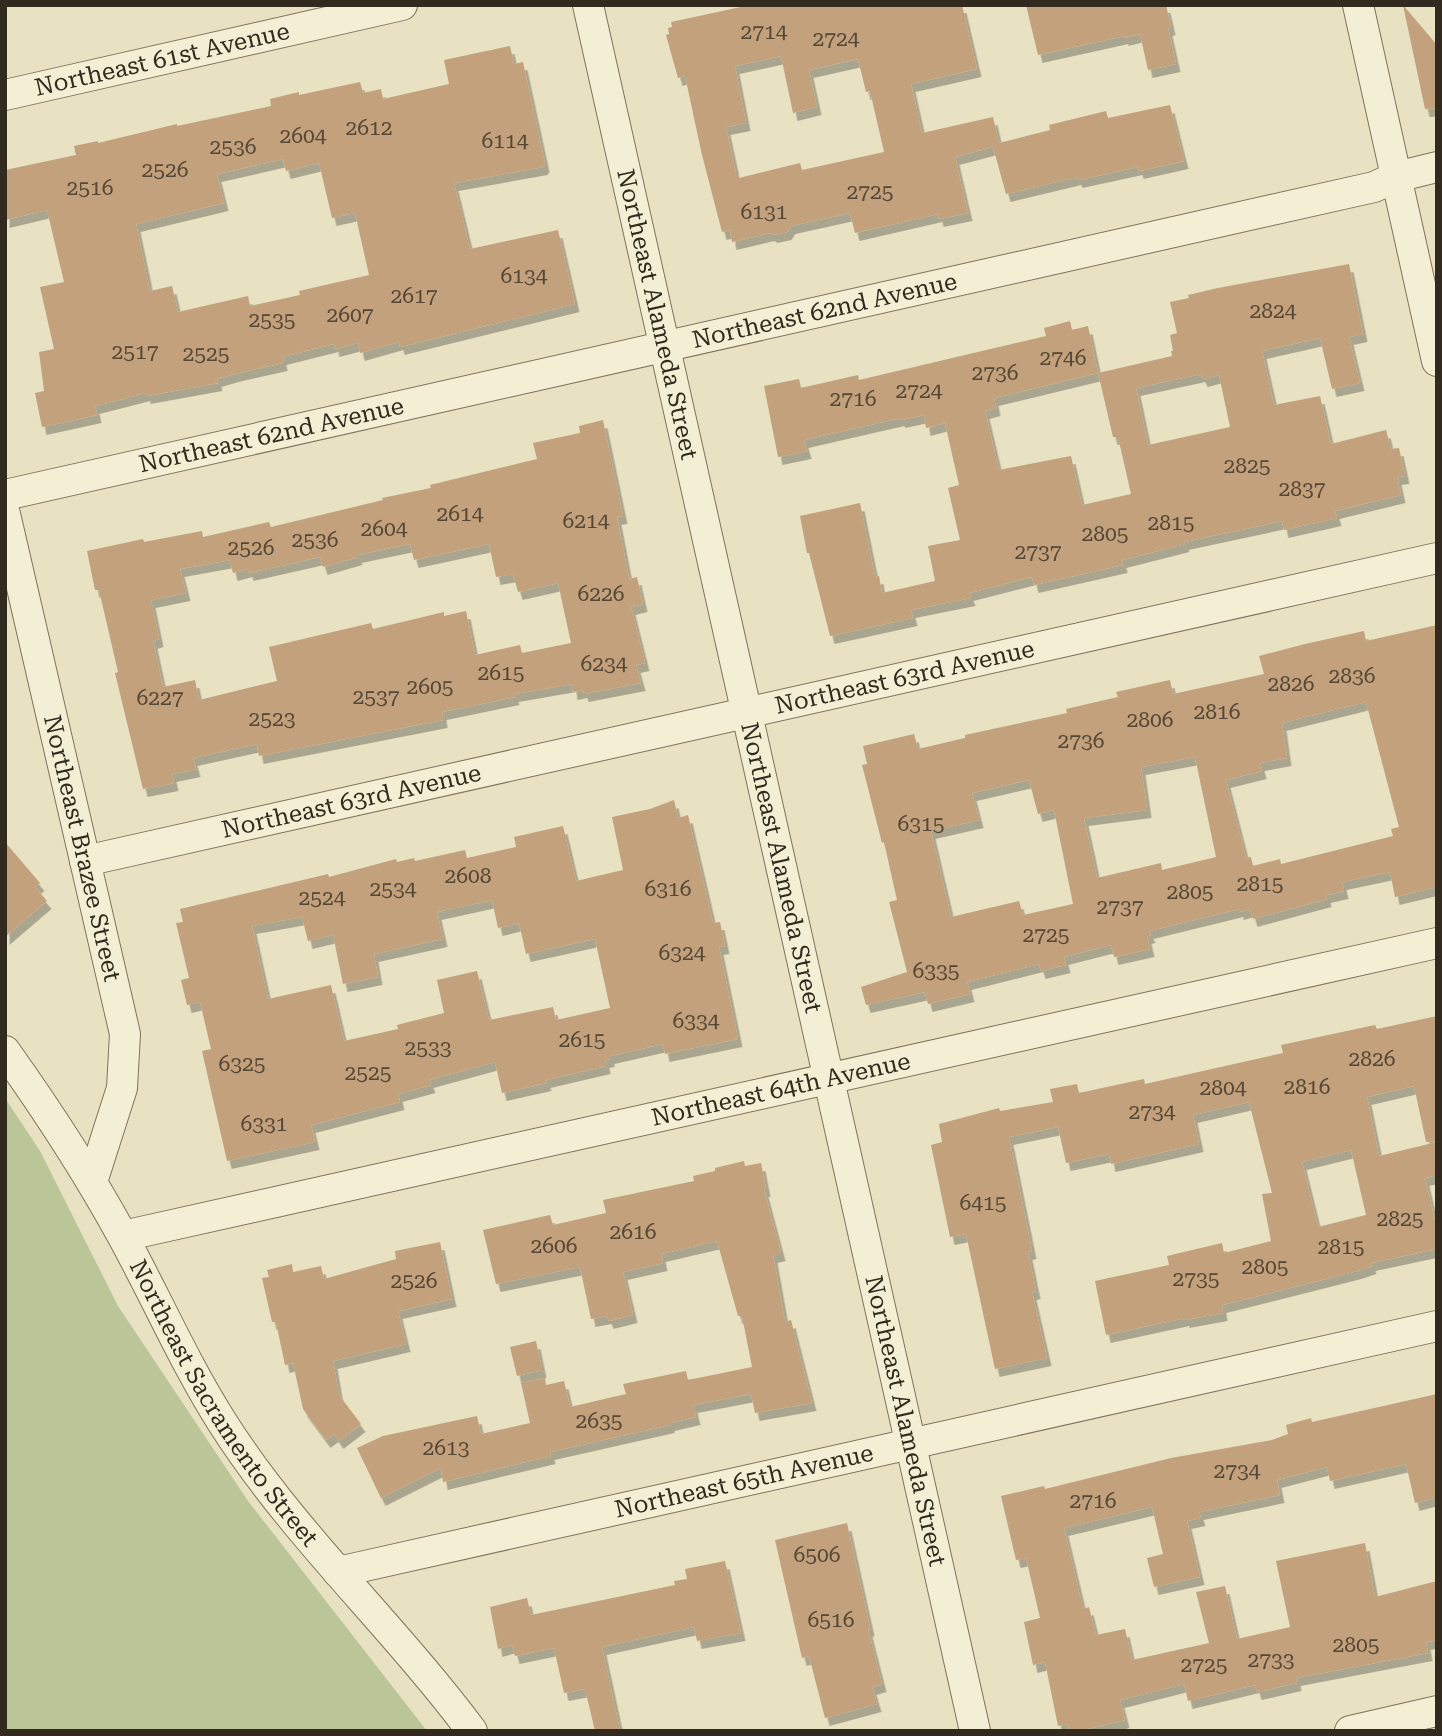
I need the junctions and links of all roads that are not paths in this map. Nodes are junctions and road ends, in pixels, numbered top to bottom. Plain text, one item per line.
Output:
1 (402, 5) edge
2 (588, 5) edge
3 (1358, 5) edge
4 (5, 95) edge
5 (1437, 167) edge
6 (1396, 177) junction
7 (666, 347) junction
8 (1437, 361) edge
9 (5, 495) edge
10 (5, 514) edge
11 (1437, 558) edge
12 (748, 712) junction
13 (85, 860) junction
14 (1437, 943) edge
15 (5, 1051) edge
16 (829, 1078) junction
17 (92, 1182) junction
18 (123, 1236) junction
19 (1437, 1326) edge
20 (911, 1445) junction
21 (338, 1572) junction
22 (1437, 1711) edge
23 (472, 1731) edge
24 (975, 1731) edge
25 (1350, 1731) edge

1 - 4 street, Northeast 61st Avenue
2 - 7 street, Northeast Alameda Street
3 - 6 street
5 - 6 street, Northeast 62nd Avenue
6 - 7 street, Northeast 62nd Avenue
6 - 8 street
7 - 9 street, Northeast 62nd Avenue
7 - 12 street, Northeast Alameda Street
10 - 13 street, Northeast Brazee Street
11 - 12 street, Northeast 63rd Avenue
12 - 13 street, Northeast 63rd Avenue
12 - 16 street, Northeast Alameda Street
13 - 17 street, Northeast Brazee Street
14 - 16 street, Northeast 64th Avenue
15 - 17 street, Northeast Sacramento Street
16 - 18 street, Northeast 64th Avenue
16 - 20 street, Northeast Alameda Street
17 - 18 street, Northeast Sacramento Street
18 - 21 street, Northeast Sacramento Street
19 - 20 street, Northeast 65th Avenue
20 - 21 street, Northeast 65th Avenue
20 - 24 street, Northeast Alameda Street
21 - 23 street, Northeast Sacramento Street
22 - 25 street

